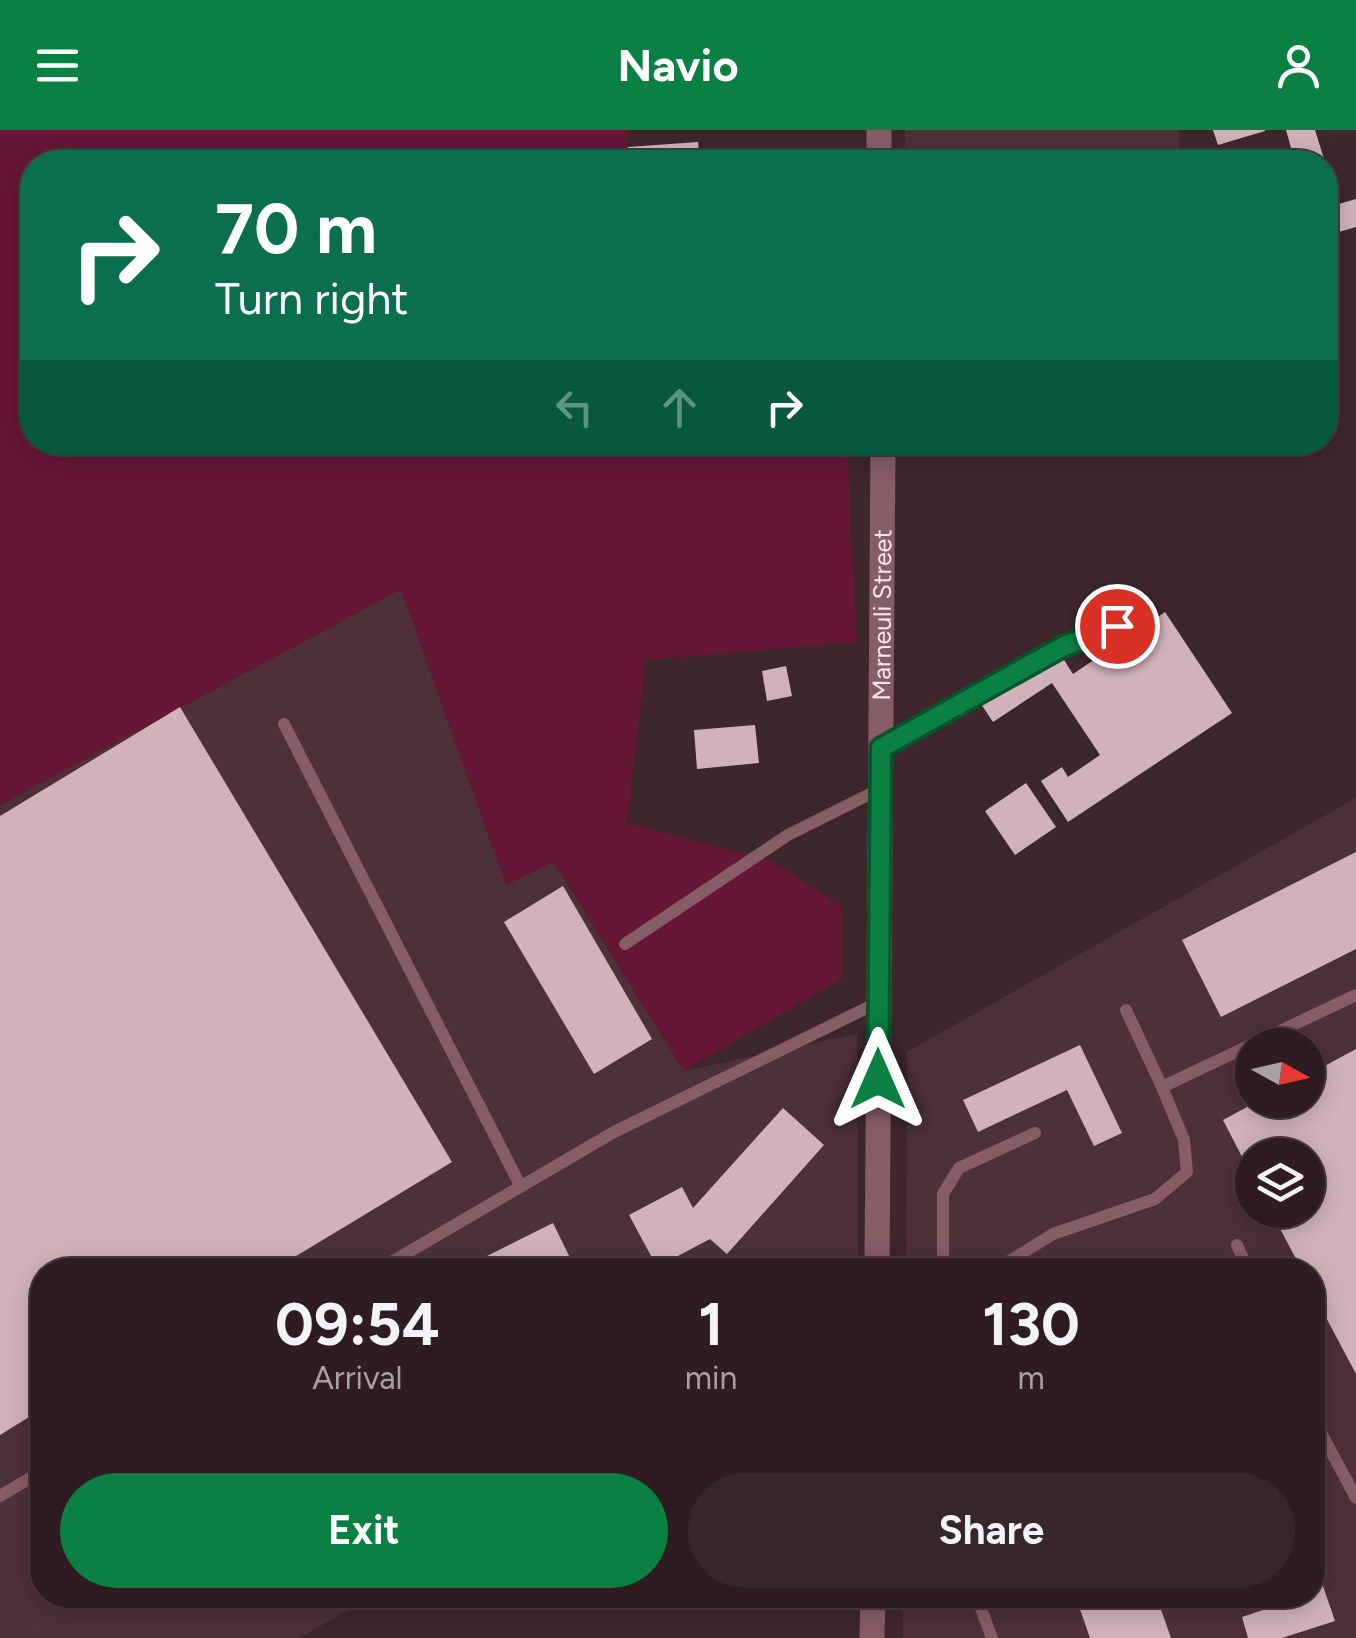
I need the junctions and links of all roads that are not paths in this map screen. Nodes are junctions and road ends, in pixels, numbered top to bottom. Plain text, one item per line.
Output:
1 (882, 455) edge
2 (1117, 626) dead end
3 (284, 724) dead end
4 (881, 748) junction
5 (880, 788) junction
6 (625, 944) dead end
7 (1356, 996) edge
8 (879, 1002) junction
9 (1126, 1010) dead end
10 (1162, 1088) junction
11 (1035, 1133) dead end
12 (520, 1185) junction
13 (1237, 1245) dead end
14 (398, 1258) edge
15 (878, 1258) edge
16 (943, 1258) edge
17 (1014, 1258) edge
18 (1243, 1258) edge
19 (1325, 1440) edge
20 (30, 1478) edge
21 (0, 1496) edge
22 (1356, 1498) edge
23 (873, 1608) edge
24 (981, 1608) edge
25 (872, 1638) edge
26 (992, 1638) edge

1 - 4 street, Marneuli Street
2 - 4 lane
3 - 12 lane
4 - 5 street, Marneuli Street
5 - 6 lane
5 - 8 street, Marneuli Street
7 - 10 lane
8 - 12 lane
8 - 15 street, Marneuli Street
9 - 10 lane
10 - 17 lane
11 - 16 lane
12 - 14 lane
13 - 18 lane
19 - 22 lane
20 - 21 lane
23 - 25 street
24 - 26 lane

